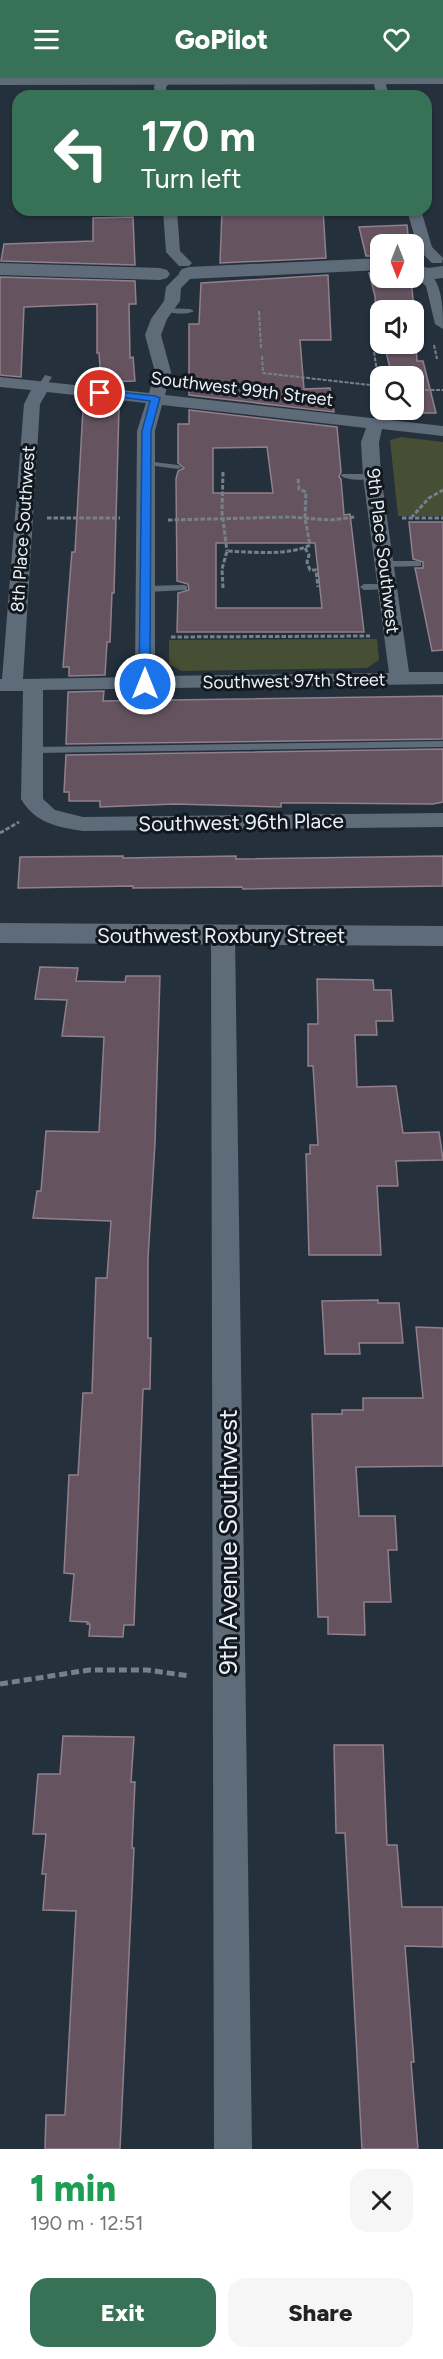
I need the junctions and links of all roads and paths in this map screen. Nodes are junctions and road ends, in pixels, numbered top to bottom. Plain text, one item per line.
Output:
1 (383, 78) edge
2 (443, 79) edge
3 (0, 81) edge
4 (165, 85) edge
5 (170, 216) edge
6 (415, 216) edge
7 (370, 265) edge
8 (426, 267) edge
9 (317, 268) junction
10 (0, 269) edge
11 (174, 269) junction
12 (370, 270) edge
13 (167, 310) junction
14 (190, 311) dead end
15 (259, 311) dead end
16 (443, 324) edge
17 (434, 345) dead end
18 (261, 348) dead end
19 (262, 356) dead end
20 (437, 358) dead end
21 (45, 381) junction
22 (0, 382) edge
23 (370, 385) edge
24 (424, 390) edge
25 (443, 390) edge
26 (155, 398) junction
27 (375, 424) junction
28 (443, 431) edge
29 (147, 463) junction
30 (178, 467) dead end
31 (223, 472) dead end
32 (372, 476) junction
33 (298, 477) dead end
34 (345, 477) dead end
35 (443, 490) edge
36 (113, 517) dead end
37 (361, 517) dead end
38 (46, 518) dead end
39 (224, 518) junction
40 (305, 518) junction
41 (443, 518) edge
42 (164, 520) dead end
43 (305, 548) junction
44 (226, 551) junction
45 (384, 564) junction
46 (418, 564) dead end
47 (318, 587) dead end
48 (364, 587) dead end
49 (387, 587) junction
50 (184, 588) dead end
51 (223, 588) dead end
52 (146, 589) junction
53 (380, 636) dead end
54 (165, 637) dead end
55 (443, 678) edge
56 (400, 679) junction
57 (145, 684) junction
58 (15, 685) edge
59 (443, 744) edge
60 (33, 750) junction
61 (33, 816) junction
62 (443, 820) edge
63 (2, 828) edge
64 (0, 833) edge
65 (0, 933) edge
66 (223, 936) junction
67 (443, 936) edge
68 (190, 1676) dead end
69 (0, 1684) edge
70 (233, 2149) edge

1 - 2 street
1 - 4 street
3 - 4 street
5 - 11 street
6 - 8 street
7 - 9 street
8 - 16 street
9 - 11 street
9 - 12 street
10 - 11 street
11 - 13 street
13 - 14 lane
13 - 26 street
15 - 18 path
17 - 20 path
19 - 23 path
21 - 22 street, Southwest 99th Street
21 - 26 street, Southwest 99th Street
21 - 58 street, 8th Place Southwest
24 - 25 path
26 - 27 street, Southwest 99th Street
26 - 29 street
27 - 28 street, Southwest 99th Street
27 - 32 street, 9th Place Southwest
29 - 30 lane
29 - 52 street
31 - 39 path
32 - 34 lane
32 - 45 street, 9th Place Southwest
33 - 40 path
35 - 41 path
36 - 38 path
37 - 40 path
39 - 40 path
39 - 42 path
39 - 44 path
40 - 43 path
43 - 44 path
43 - 47 path
44 - 51 path
45 - 46 lane
45 - 49 street, 9th Place Southwest
48 - 49 lane
49 - 56 street, 9th Place Southwest
50 - 52 lane
52 - 57 street
53 - 54 path
55 - 56 street, Southwest 97th Street
56 - 57 street, Southwest 97th Street
57 - 58 street, Southwest 97th Street
58 - 60 street, 8th Place Southwest
59 - 60 lane
60 - 61 street, 8th Place Southwest
61 - 62 street, Southwest 96th Place
61 - 63 path
63 - 64 path
65 - 66 street, Southwest Roxbury Street
66 - 67 street, Southwest Roxbury Street
66 - 70 street, 9th Avenue Southwest
68 - 69 path

